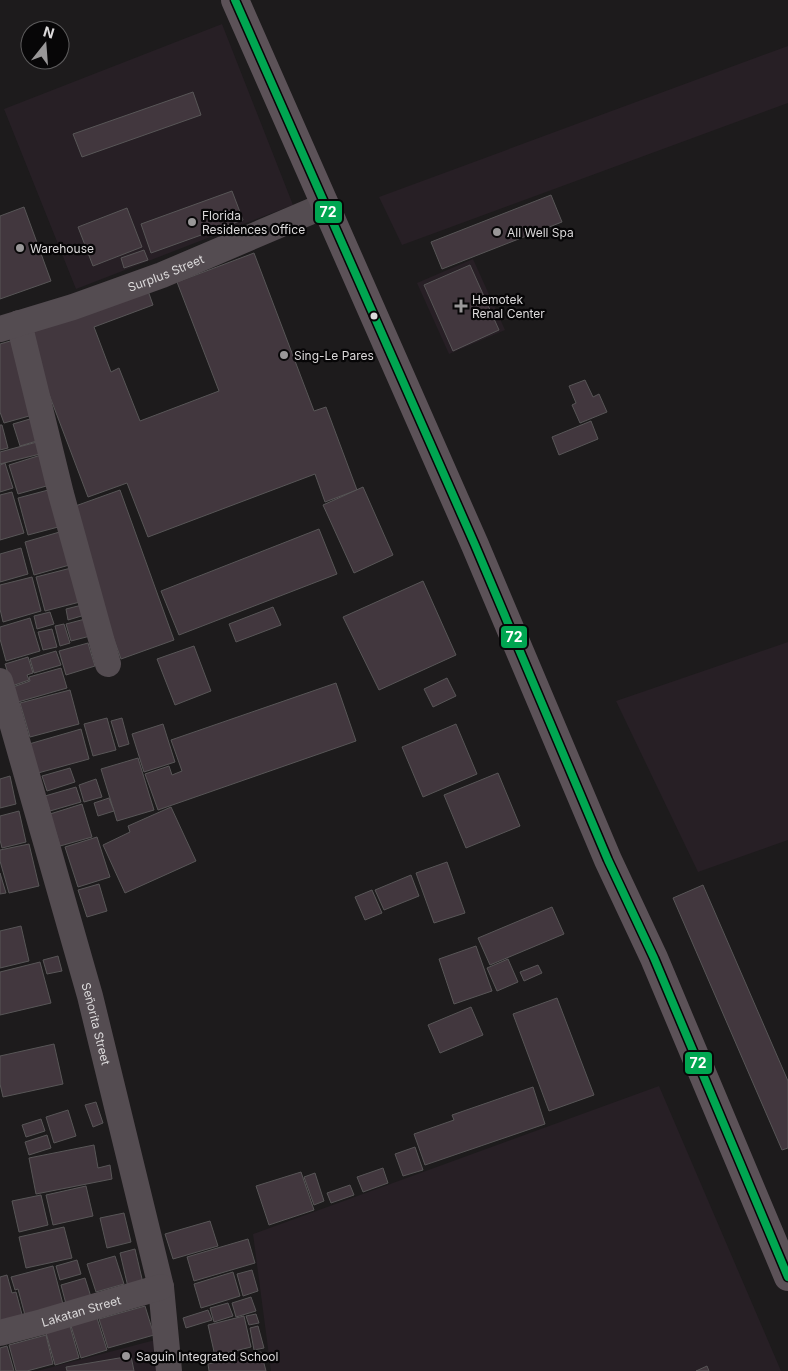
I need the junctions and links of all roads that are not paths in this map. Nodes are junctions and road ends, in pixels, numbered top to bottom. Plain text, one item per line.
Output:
1 (235, 0) edge
2 (326, 205) junction
3 (10, 326) edge
4 (108, 664) dead end
5 (0, 681) edge
6 (788, 1277) edge
7 (161, 1287) junction
8 (0, 1333) edge
9 (169, 1371) edge

1 - 2 highway
2 - 3 street, Surplus Street
2 - 6 highway
3 - 4 street
5 - 7 street, Señorita Street
7 - 8 street, Lakatan Street
7 - 9 street, Señorita Street

